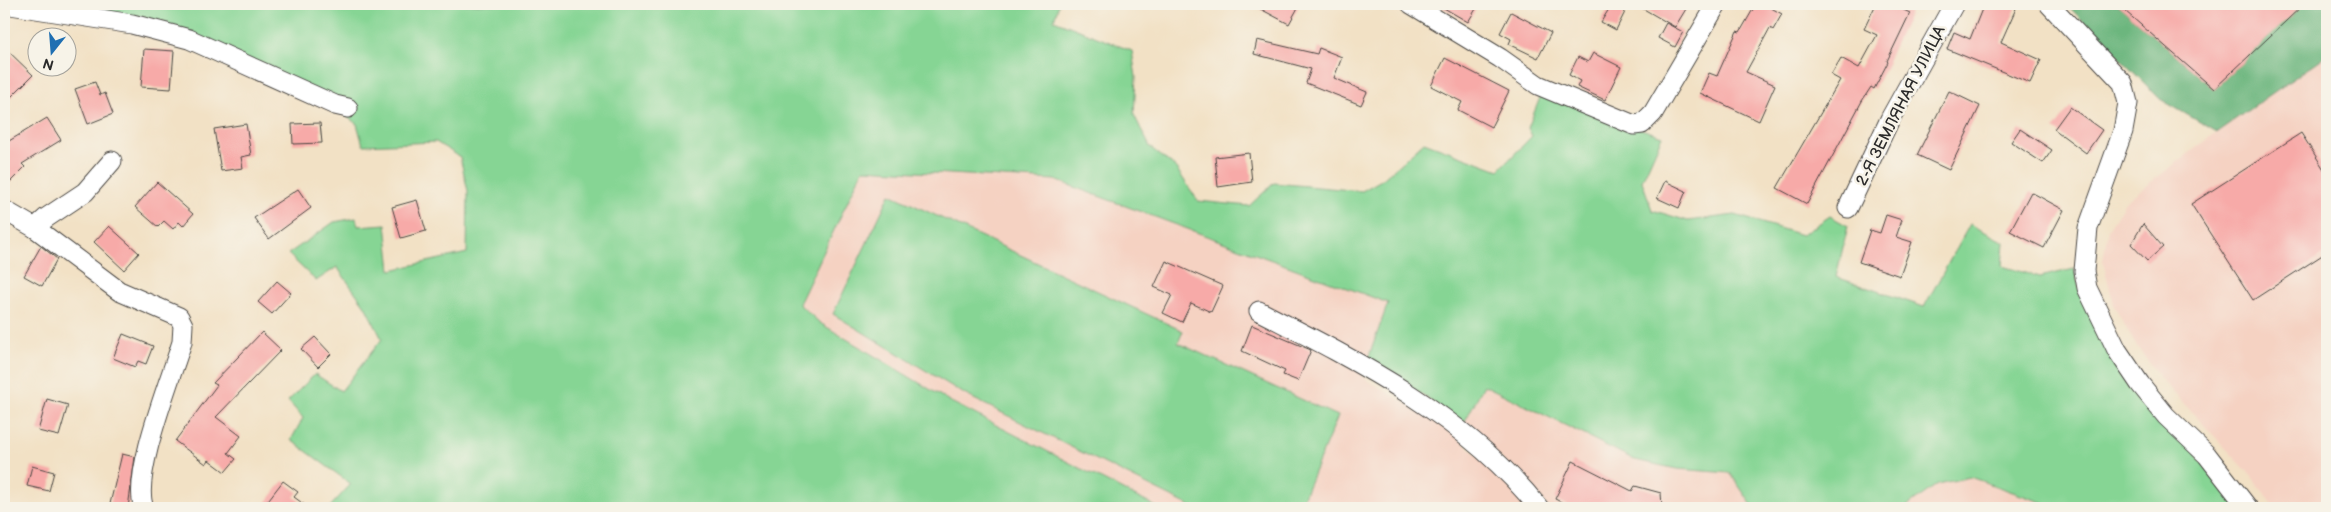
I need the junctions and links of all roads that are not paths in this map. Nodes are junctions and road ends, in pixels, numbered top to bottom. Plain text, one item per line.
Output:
1 (4, 4) edge
2 (1411, 4) edge
3 (1717, 4) edge
4 (1954, 4) edge
5 (2049, 4) edge
6 (348, 108) dead end
7 (112, 161) dead end
8 (1848, 208) dead end
9 (4, 210) edge
10 (35, 228) junction
11 (1259, 312) dead end
12 (144, 508) edge
13 (1539, 508) edge
14 (2248, 508) edge

1 - 6 street
2 - 3 street
4 - 8 street, 2-Я ЗЕМЛЯНАЯ УЛИЦА
5 - 14 street
7 - 10 street
9 - 10 street
10 - 12 street
11 - 13 street

